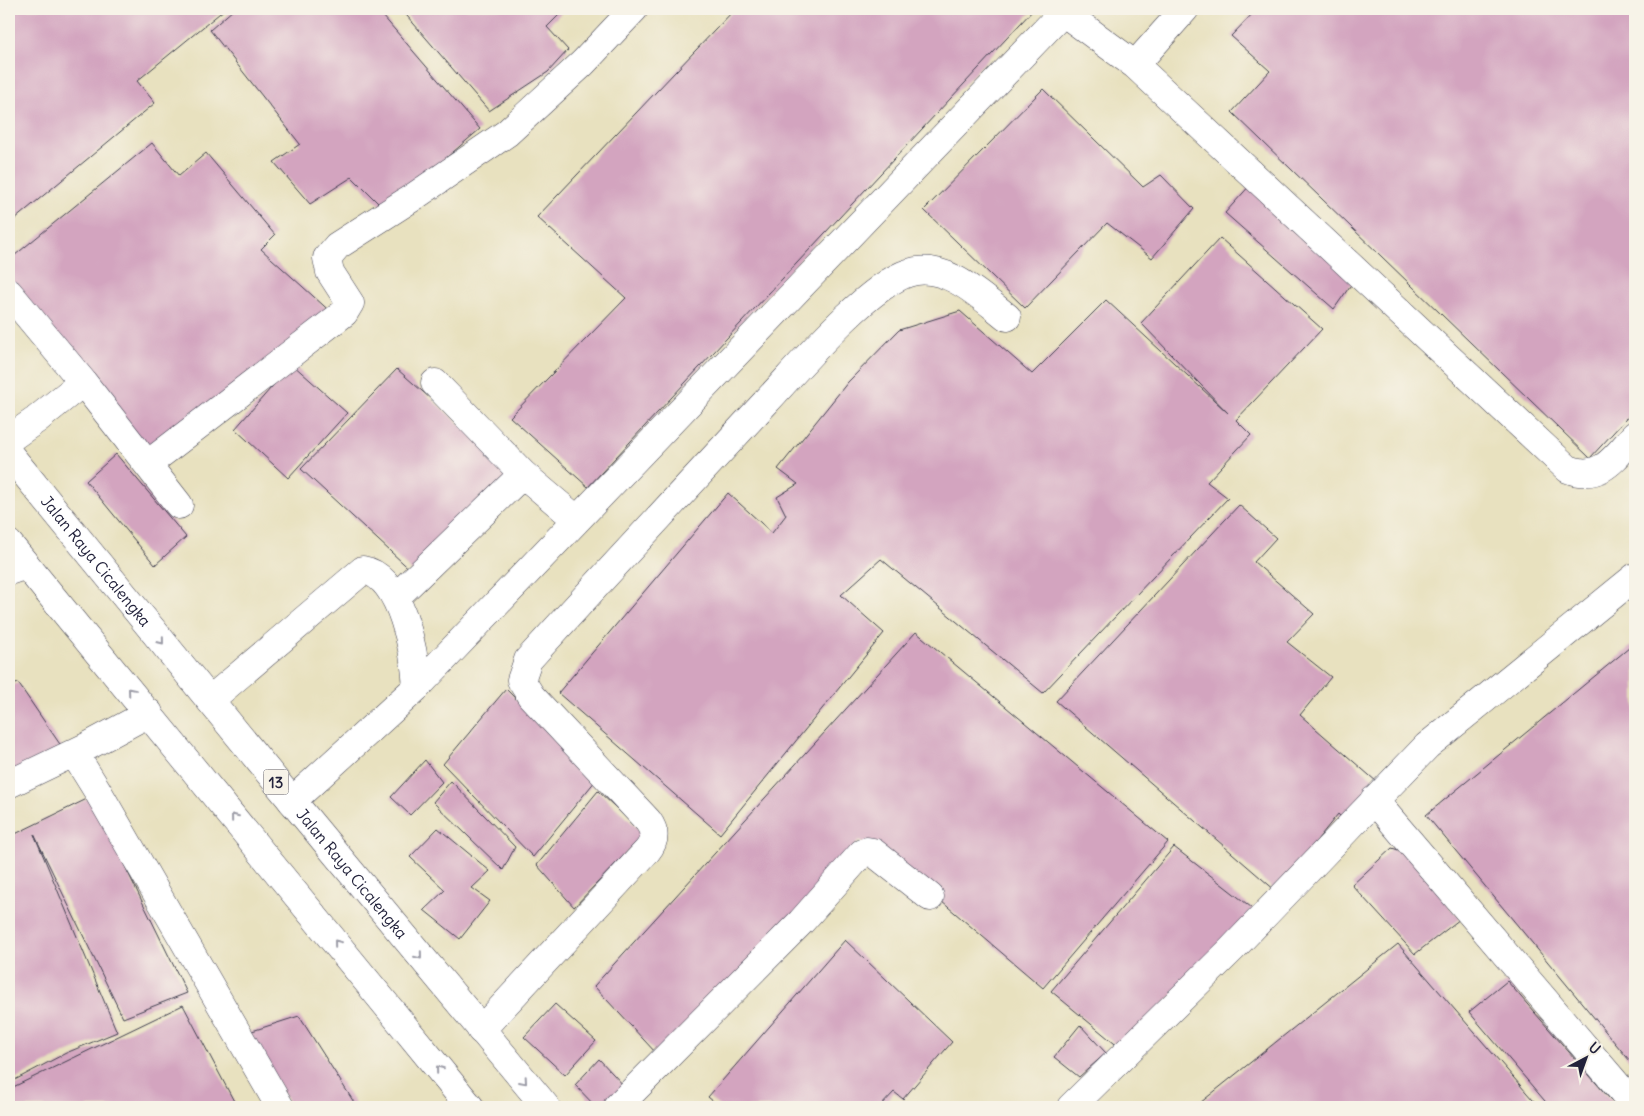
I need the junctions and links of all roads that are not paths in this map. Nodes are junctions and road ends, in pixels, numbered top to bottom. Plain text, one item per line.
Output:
1 (634, 9) edge
2 (1185, 9) edge
3 (1065, 11) edge
4 (1135, 65) junction
5 (9, 293) edge
6 (1007, 317) dead end
7 (83, 382) junction
8 (435, 383) dead end
9 (1635, 435) edge
10 (9, 438) edge
11 (9, 454) edge
12 (148, 464) junction
13 (523, 474) junction
14 (180, 505) dead end
15 (576, 519) junction
16 (9, 544) edge
17 (17, 568) edge
18 (1635, 577) edge
19 (396, 597) junction
20 (417, 688) junction
21 (210, 700) junction
22 (149, 713) junction
23 (74, 753) junction
24 (9, 784) edge
25 (1374, 800) junction
26 (292, 801) junction
27 (930, 897) dead end
28 (481, 1030) junction
29 (1635, 1106) edge
30 (280, 1107) edge
31 (470, 1107) edge
32 (546, 1107) edge
33 (617, 1107) edge
34 (1072, 1107) edge

1 - 12 main road
2 - 4 main road
3 - 4 main road
3 - 15 main road
4 - 9 main road
5 - 7 main road
6 - 28 main road
7 - 10 main road
7 - 12 main road
8 - 13 main road
11 -> 21 main road, Jalan Raya Cicalengka / 13
12 - 14 main road
13 - 15 main road
13 - 19 main road
15 - 20 main road
16 - 17 main road
22 -> 17 main road
18 - 25 main road
19 - 20 main road
19 - 21 main road
20 - 26 main road
21 - 26 main road, Jalan Raya Cicalengka / 13
22 - 23 main road
31 -> 22 main road
23 - 24 main road
23 - 30 main road
25 - 29 main road
25 - 34 main road
26 -> 28 main road, Jalan Raya Cicalengka / 13
27 - 33 main road
28 -> 32 main road, Jalan Raya Cicalengka / 13

